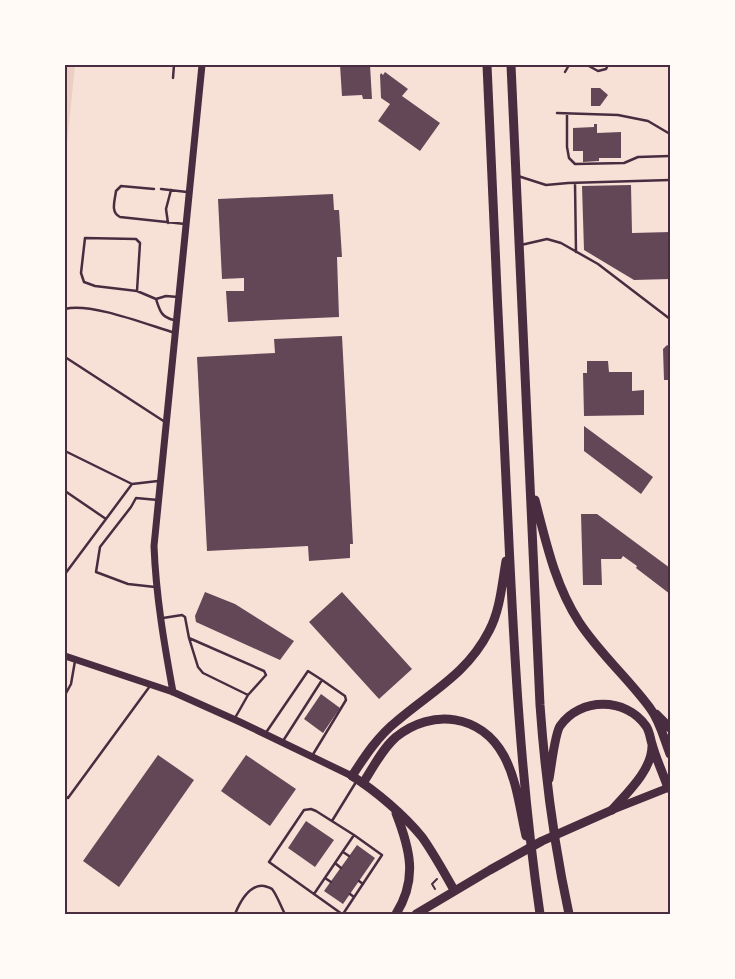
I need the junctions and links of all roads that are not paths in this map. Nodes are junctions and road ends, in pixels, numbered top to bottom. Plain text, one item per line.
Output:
1 (174, 65) edge
2 (202, 65) edge
3 (487, 65) edge
4 (511, 65) edge
5 (564, 65) edge
6 (569, 65) edge
7 (587, 65) edge
8 (608, 65) edge
9 (173, 78) dead end
10 (557, 113) dead end
11 (567, 114) junction
12 (670, 134) edge
13 (670, 156) edge
14 (516, 176) junction
15 (670, 180) edge
16 (574, 182) junction
17 (154, 189) dead end
18 (162, 189) dead end
19 (171, 190) junction
20 (190, 192) junction
21 (168, 223) junction
22 (186, 224) junction
23 (519, 245) junction
24 (576, 252) junction
25 (137, 291) junction
26 (179, 298) junction
27 (156, 299) junction
28 (65, 309) edge
29 (670, 319) edge
30 (177, 320) junction
31 (176, 333) junction
32 (65, 357) edge
33 (167, 423) junction
34 (65, 451) edge
35 (161, 481) junction
36 (530, 482) junction
37 (132, 484) junction
38 (65, 491) edge
39 (159, 500) junction
40 (106, 519) junction
41 (509, 549) junction
42 (65, 574) edge
43 (156, 587) junction
44 (160, 619) junction
45 (189, 638) junction
46 (65, 656) edge
47 (75, 659) junction
48 (322, 680) junction
49 (151, 685) junction
50 (173, 692) junction
51 (65, 695) edge
52 (248, 695) junction
53 (651, 710) junction
54 (234, 719) junction
55 (670, 728) edge
56 (266, 734) junction
57 (282, 742) junction
58 (652, 744) junction
59 (670, 754) edge
60 (311, 758) junction
61 (357, 780) junction
62 (669, 787) edge
63 (548, 789) junction
64 (65, 796) edge
65 (395, 810) junction
66 (612, 810) junction
67 (332, 821) junction
68 (354, 836) junction
69 (343, 852) junction
70 (349, 856) dead end
71 (335, 863) junction
72 (341, 868) dead end
73 (368, 869) dead end
74 (372, 872) junction
75 (534, 872) junction
76 (325, 878) junction
77 (359, 881) dead end
78 (331, 882) dead end
79 (363, 884) junction
80 (454, 890) junction
81 (314, 894) junction
82 (350, 894) dead end
83 (354, 898) junction
84 (235, 914) edge
85 (285, 914) edge
86 (343, 914) edge
87 (396, 914) edge
88 (416, 914) edge
89 (540, 914) edge
90 (569, 914) edge

1 - 9 lane
2 - 20 street
3 - 41 main road
4 - 14 main road
5 - 6 lane
7 - 8 lane
10 - 11 lane
11 - 12 lane
11 - 13 lane
14 - 16 lane
14 - 23 main road
15 - 16 lane
16 - 24 lane
17 - 21 lane
18 - 19 lane
19 - 20 lane
19 - 21 lane
20 - 22 street
21 - 22 lane
22 - 26 street
23 - 24 lane
23 - 36 main road
24 - 29 lane
25 - 25 lane
25 - 27 lane
26 - 27 lane
26 - 30 street
27 - 30 lane
28 - 31 lane
30 - 31 street
31 - 33 street
32 - 33 lane
33 - 35 street
34 - 37 lane
35 - 37 lane
35 - 39 street
36 - 53 main road
36 - 63 main road
37 - 40 lane
38 - 40 lane
39 - 43 street
39 - 43 lane
40 - 42 lane
41 - 61 main road
41 - 75 main road
43 - 44 street
44 - 45 lane
44 - 50 street
45 - 52 lane
45 - 52 lane
46 - 47 street
47 - 49 street
47 - 51 lane
48 - 56 lane
48 - 57 lane
48 - 60 lane
49 - 50 street
49 - 64 lane
50 - 54 street
52 - 54 lane
53 - 55 main road
53 - 59 main road
54 - 56 street
56 - 57 street
57 - 60 street
58 - 62 main road
58 - 63 main road
58 - 66 main road
60 - 61 street
61 - 65 main road
61 - 67 lane
61 - 75 main road
62 - 66 main road
63 - 90 main road
65 - 80 main road
65 - 87 main road
66 - 80 main road
67 - 68 lane
67 - 81 lane
68 - 69 lane
68 - 74 lane
69 - 70 lane
69 - 71 lane
71 - 72 lane
71 - 76 lane
73 - 74 lane
74 - 79 lane
75 - 89 main road
76 - 78 lane
76 - 81 lane
77 - 79 lane
79 - 83 lane
80 - 88 main road
81 - 86 lane
82 - 83 lane
83 - 86 lane
84 - 85 lane

